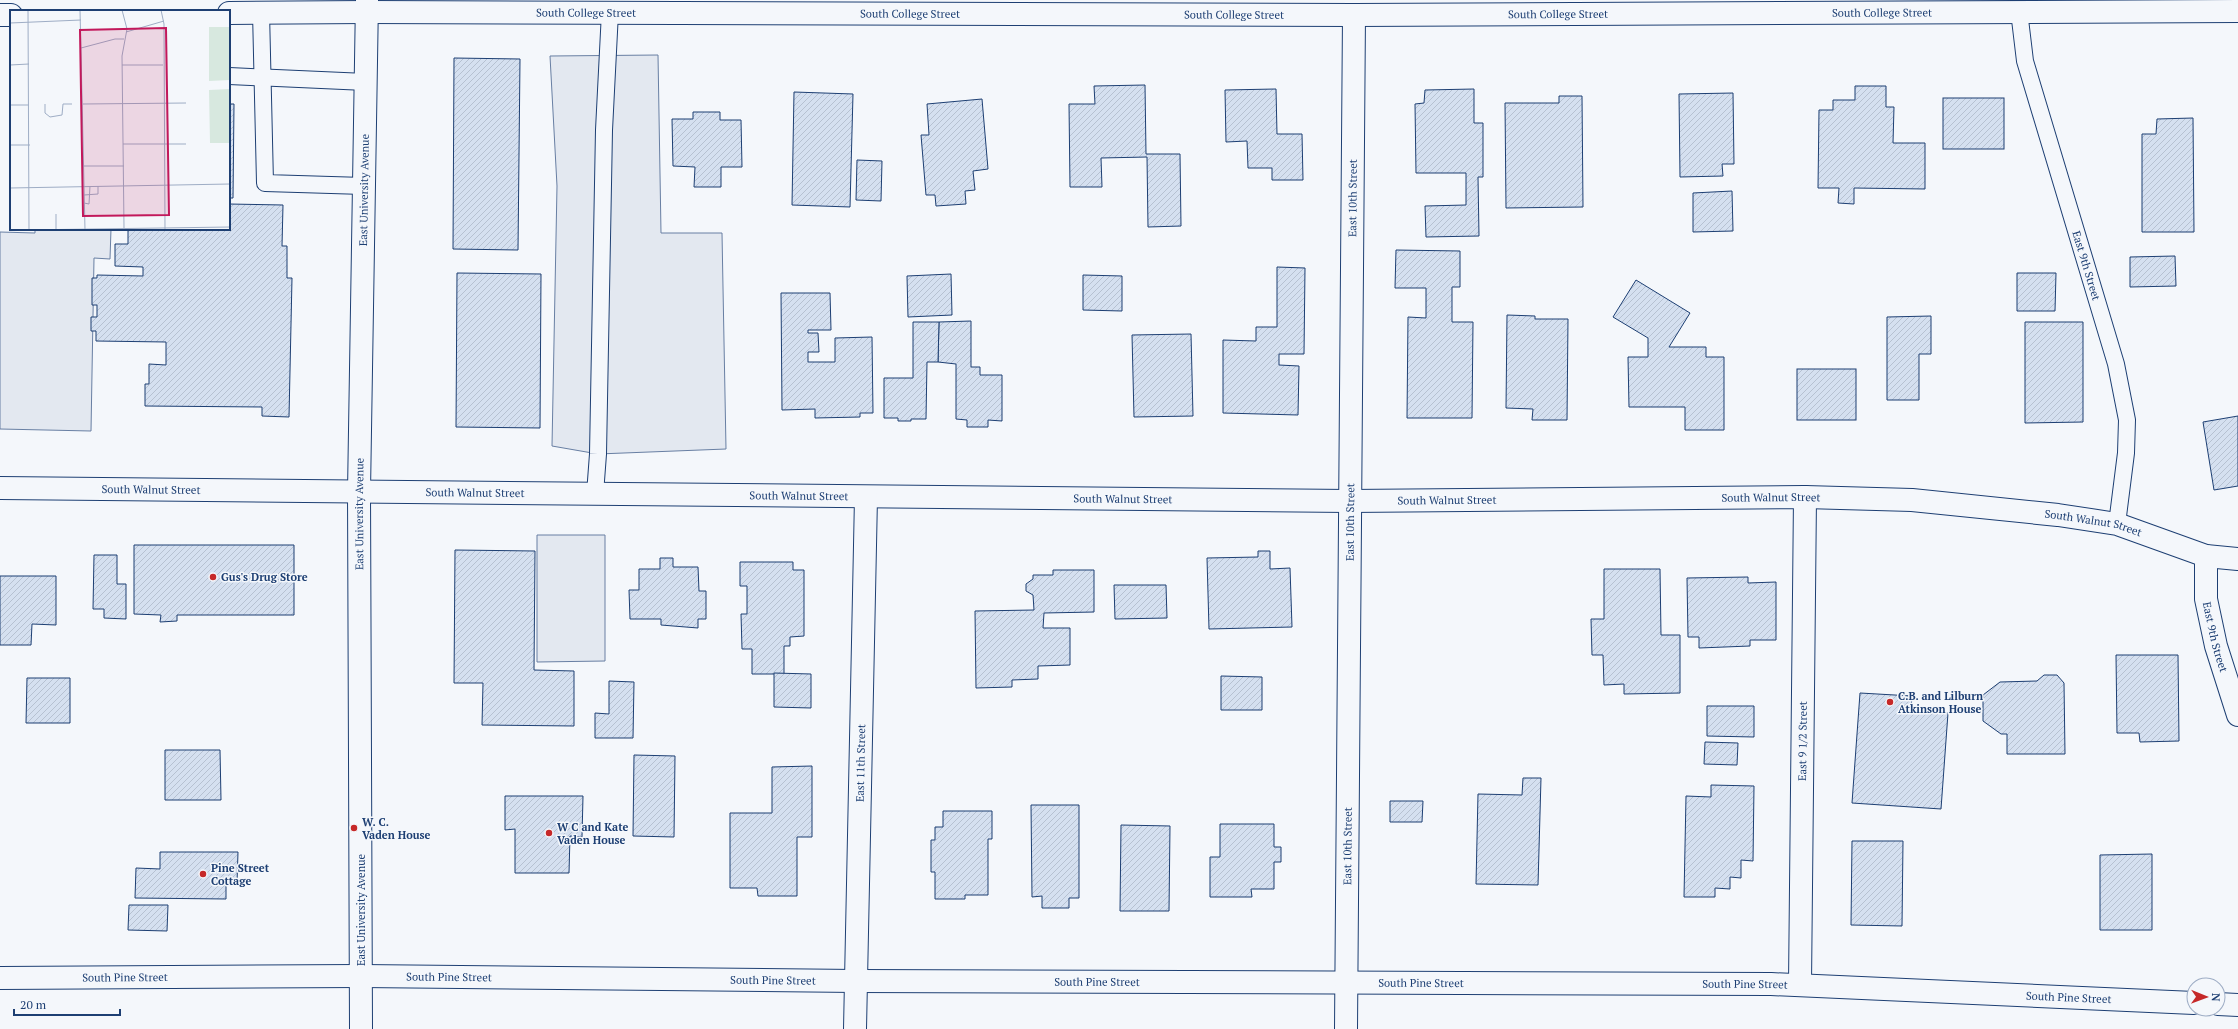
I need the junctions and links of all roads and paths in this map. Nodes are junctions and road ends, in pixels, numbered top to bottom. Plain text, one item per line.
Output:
1 (367, 6) edge
2 (2019, 10) junction
3 (2238, 11) edge
4 (261, 12) junction
5 (610, 12) junction
6 (230, 13) edge
7 (10, 14) edge
8 (0, 15) edge
9 (1354, 15) junction
10 (230, 76) edge
11 (263, 78) junction
12 (366, 82) junction
13 (364, 186) junction
14 (0, 488) edge
15 (360, 492) junction
16 (595, 494) junction
17 (866, 497) junction
18 (1805, 497) junction
19 (1349, 501) junction
20 (2117, 524) junction
21 (2206, 556) junction
22 (2238, 559) edge
23 (2238, 715) edge
24 (361, 976) junction
25 (0, 978) edge
26 (856, 981) junction
27 (1346, 983) junction
28 (1800, 984) junction
29 (2186, 1003) edge
30 (2226, 1004) edge
31 (2238, 1005) edge
32 (361, 1029) edge
33 (855, 1029) edge
34 (1346, 1029) edge

1 - 4 street, South College Street
1 - 5 street, South College Street
1 - 12 street, East University Avenue
2 - 3 street, South College Street
2 - 9 street, South College Street
2 - 20 lane, East 9th Street
4 - 6 street, South College Street
4 - 11 lane
5 - 9 street, South College Street
5 - 16 lane
7 - 8 street
9 - 19 street, East 10th Street
10 - 11 lane
11 - 12 lane
11 - 13 lane
12 - 13 street, East University Avenue
13 - 15 street, East University Avenue
14 - 15 street, South Walnut Street
15 - 16 street, South Walnut Street
15 - 24 street, East University Avenue
16 - 17 street, South Walnut Street
17 - 19 street, South Walnut Street
17 - 26 street, East 11th Street
18 - 19 street, South Walnut Street
18 - 20 street, South Walnut Street
18 - 28 street, East 9 1/2 Street
19 - 27 street, East 10th Street
20 - 21 street, South Walnut Street
21 - 22 street, South Walnut Street
21 - 23 street, East 9th Street
24 - 25 street, South Pine Street
24 - 26 street, South Pine Street
24 - 32 street, East University Avenue
26 - 27 street, South Pine Street
26 - 33 street, East 11th Street
27 - 28 street, South Pine Street
27 - 34 street, East 10th Street
28 - 29 street, South Pine Street
30 - 31 street

